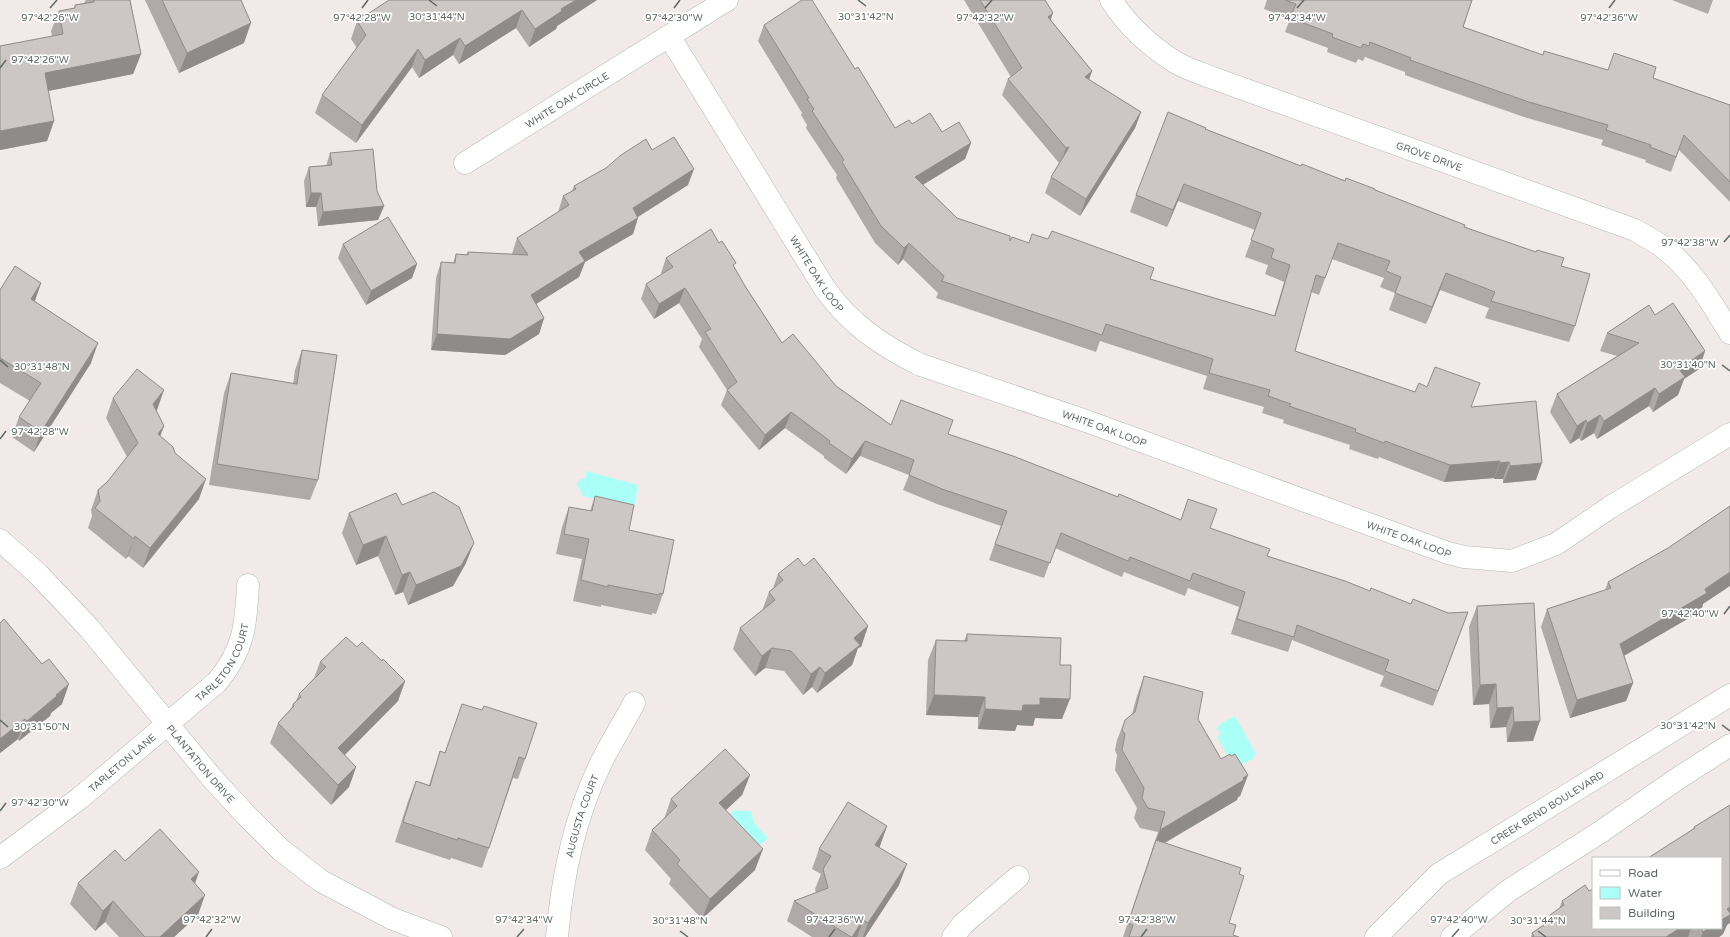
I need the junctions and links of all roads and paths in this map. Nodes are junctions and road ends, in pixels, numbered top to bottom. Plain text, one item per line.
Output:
1 (727, 0) edge
2 (1111, 0) edge
3 (669, 36) junction
4 (465, 163) dead end
5 (1730, 333) edge
6 (1730, 434) edge
7 (0, 540) edge
8 (248, 585) dead end
9 (1730, 695) edge
10 (634, 703) dead end
11 (167, 724) junction
12 (1730, 745) edge
13 (0, 858) edge
14 (1018, 877) dead end
15 (440, 937) edge
16 (557, 937) edge
17 (953, 937) edge
18 (1376, 937) edge
19 (1452, 937) edge

1 - 3 street
2 - 5 street, GROVE DRIVE
3 - 4 street, WHITE OAK CIRCLE
3 - 6 street, WHITE OAK LOOP
7 - 11 street, PLANTATION DRIVE
8 - 11 street, TARLETON COURT
9 - 18 street, CREEK BEND BOULEVARD
10 - 16 street, AUGUSTA COURT
11 - 13 street, TARLETON LANE
11 - 15 street, PLANTATION DRIVE
12 - 19 street
14 - 17 street

